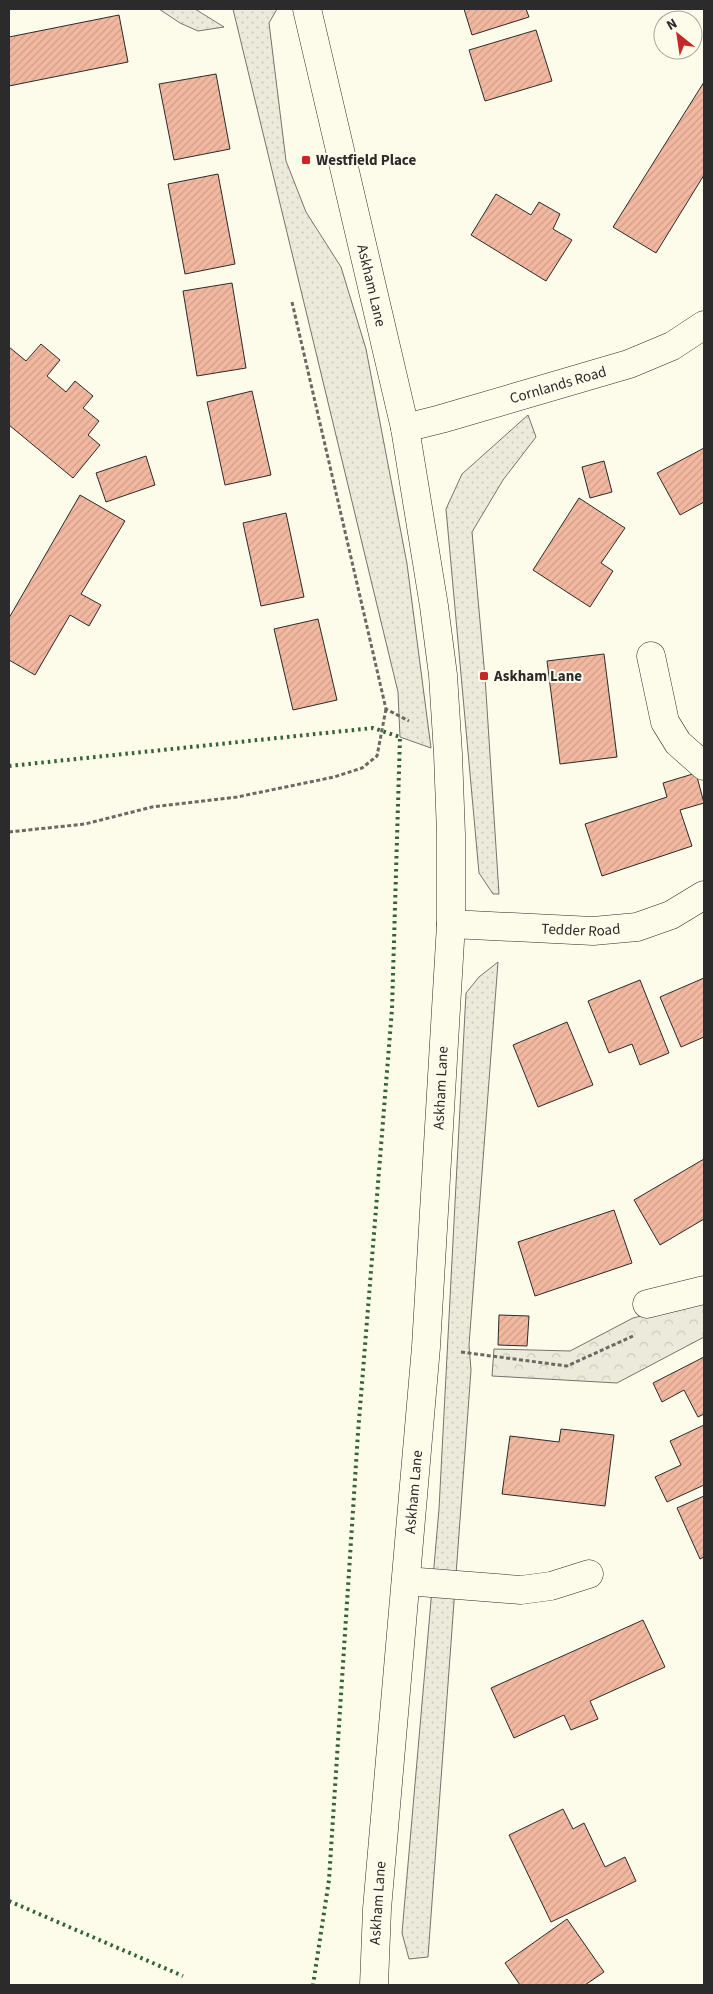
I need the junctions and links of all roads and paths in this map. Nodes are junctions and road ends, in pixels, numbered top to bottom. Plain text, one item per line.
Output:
1 (307, 9) edge
2 (292, 302) dead end
3 (704, 325) edge
4 (405, 428) junction
5 (651, 656) dead end
6 (386, 709) junction
7 (447, 740) junction
8 (704, 766) edge
9 (9, 832) edge
10 (703, 900) edge
11 (451, 924) junction
12 (704, 1290) edge
13 (647, 1304) dead end
14 (636, 1335) dead end
15 (426, 1347) junction
16 (589, 1574) dead end
17 (406, 1581) junction
18 (374, 1985) edge

1 - 4 street, Askham Lane
2 - 6 path
3 - 4 street, Cornlands Road
4 - 7 street, Askham Lane
5 - 8 street
6 - 7 path
6 - 9 path
7 - 11 street, Askham Lane
10 - 11 street, Tedder Road
11 - 15 street, Askham Lane
12 - 13 street
14 - 15 path
15 - 17 street, Askham Lane
16 - 17 street
17 - 18 street, Askham Lane

